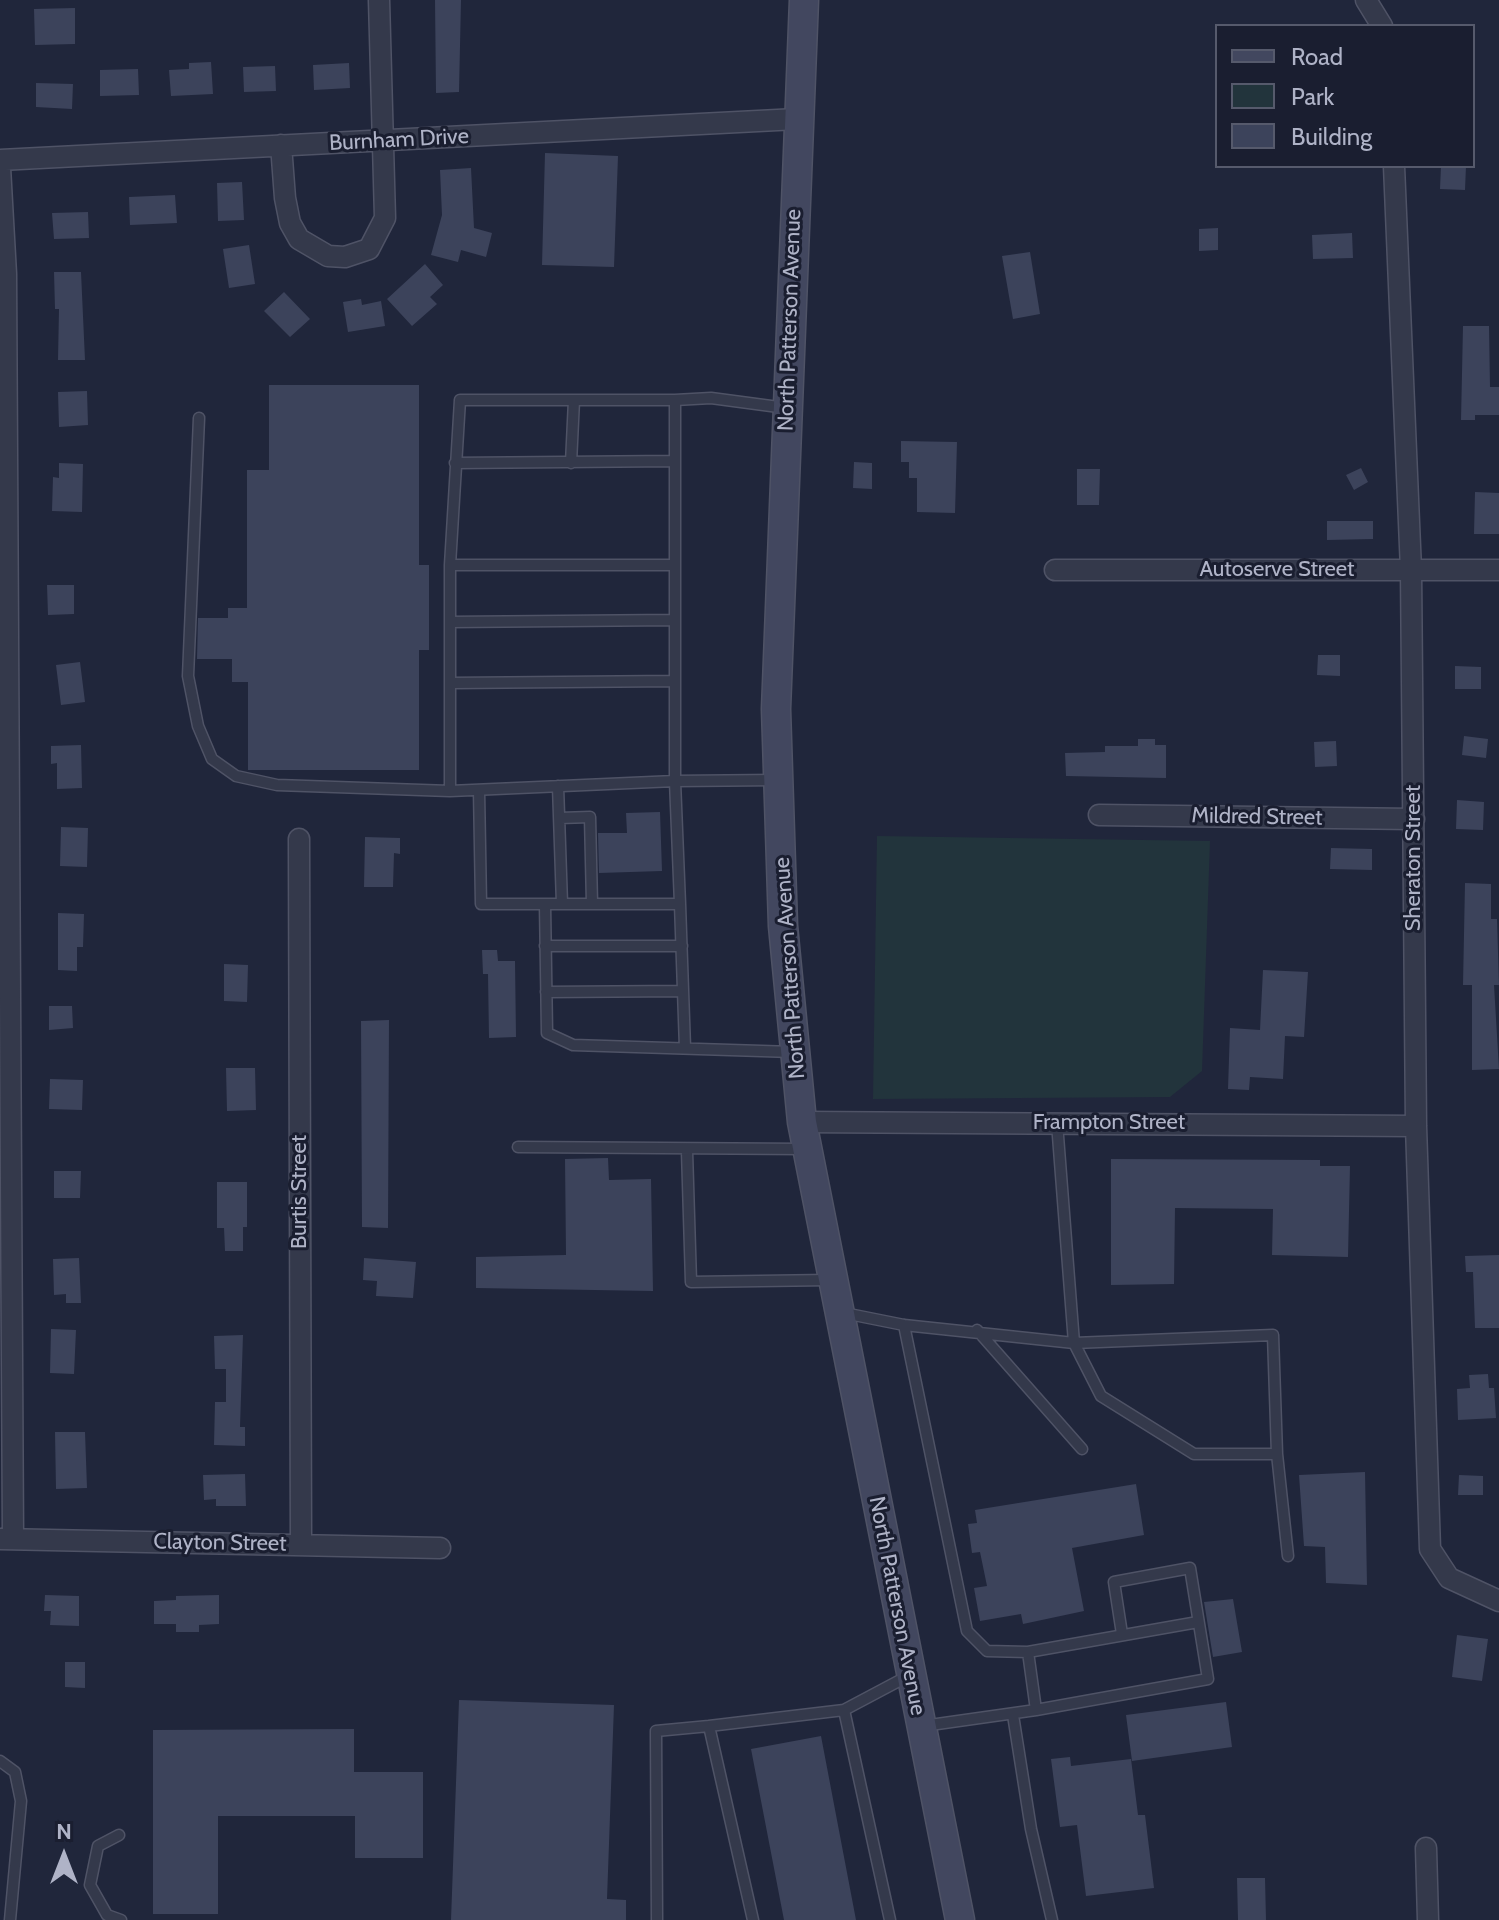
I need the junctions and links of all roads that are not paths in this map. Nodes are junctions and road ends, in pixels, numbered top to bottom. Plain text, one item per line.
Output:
1 (379, 0) edge
2 (804, 0) edge
3 (1367, 1) edge
4 (1381, 24) edge
5 (797, 119) junction
6 (385, 141) junction
7 (281, 145) junction
8 (0, 160) edge
9 (0, 167) edge
10 (1394, 168) edge
11 (574, 400) junction
12 (675, 400) junction
13 (787, 408) junction
14 (199, 418) dead end
15 (673, 461) junction
16 (455, 463) junction
17 (571, 463) junction
18 (450, 565) junction
19 (674, 565) junction
20 (1055, 570) dead end
21 (1411, 570) junction
22 (1499, 570) edge
23 (674, 620) junction
24 (450, 622) junction
25 (674, 681) junction
26 (452, 683) junction
27 (778, 780) junction
28 (675, 781) junction
29 (558, 786) junction
30 (479, 790) junction
31 (450, 791) junction
32 (1099, 815) dead end
33 (560, 818) junction
34 (1414, 819) junction
35 (299, 839) dead end
36 (545, 904) junction
37 (562, 904) junction
38 (592, 904) junction
39 (680, 904) junction
40 (545, 946) junction
41 (682, 946) junction
42 (683, 991) junction
43 (546, 992) junction
44 (685, 1048) junction
45 (795, 1052) junction
46 (1057, 1123) junction
47 (1416, 1126) junction
48 (805, 1135) junction
49 (518, 1147) dead end
50 (687, 1151) junction
51 (831, 1280) junction
52 (838, 1312) junction
53 (904, 1325) junction
54 (977, 1330) junction
55 (1074, 1343) junction
56 (1082, 1449) dead end
57 (1277, 1454) junction
58 (6, 1539) edge
59 (301, 1544) junction
60 (440, 1548) dead end
61 (1288, 1556) dead end
62 (1499, 1601) edge
63 (1198, 1622) junction
64 (1122, 1634) junction
65 (1028, 1652) junction
66 (910, 1675) junction
67 (844, 1710) junction
68 (1036, 1710) junction
69 (1013, 1715) junction
70 (709, 1726) junction
71 (921, 1726) junction
72 (0, 1761) edge
73 (119, 1835) dead end
74 (1426, 1848) dead end
75 (6, 1904) edge
76 (10, 1920) edge
77 (121, 1920) edge
78 (657, 1920) edge
79 (753, 1920) edge
80 (890, 1920) edge
81 (960, 1920) edge
82 (1052, 1920) edge
83 (1428, 1920) edge

1 - 6 street
2 - 5 main road, North Patterson Avenue
3 - 4 street
5 - 6 street, Burnham Drive
5 - 13 main road, North Patterson Avenue
6 - 7 street, Burnham Drive
6 - 7 street
7 - 8 street, Burnham Drive
9 - 58 street
10 - 21 street, Sheraton Street
11 - 12 lane
11 - 16 lane
11 - 17 lane
12 - 13 lane
12 - 15 lane
13 - 27 main road, North Patterson Avenue
14 - 31 lane
15 - 17 lane
15 - 19 lane
16 - 17 lane
16 - 18 lane
18 - 19 lane
18 - 24 lane
19 - 23 lane
20 - 21 street, Autoserve Street
21 - 22 street, Autoserve Street
21 - 34 street, Sheraton Street
23 - 24 lane
23 - 25 lane
24 - 26 lane
25 - 26 lane
25 - 28 lane
26 - 31 lane
27 - 28 lane
27 - 45 main road, North Patterson Avenue
28 - 29 lane
28 - 39 lane
29 - 30 lane
29 - 33 lane
30 - 31 lane
30 - 36 lane
32 - 34 street, Mildred Street
33 - 37 lane
33 - 38 lane
34 - 47 street, Sheraton Street
35 - 59 street, Burtis Street
36 - 37 lane
36 - 40 lane
37 - 38 lane
38 - 39 lane
39 - 41 lane
40 - 41 lane
40 - 43 lane
41 - 42 lane
42 - 43 lane
42 - 44 lane
43 - 44 lane
44 - 45 lane
45 - 48 main road, North Patterson Avenue
46 - 47 street, Frampton Street
46 - 48 street, Frampton Street
46 - 55 lane
47 - 62 street, Sheraton Street
48 - 50 lane
48 - 51 main road, North Patterson Avenue
49 - 50 lane
50 - 51 lane
51 - 52 main road, North Patterson Avenue
52 - 53 lane
52 - 66 main road, North Patterson Avenue
53 - 54 lane
53 - 65 lane
54 - 55 lane
54 - 56 lane
55 - 57 lane
55 - 57 lane
57 - 61 lane
58 - 59 street, Clayton Street
59 - 60 street, Clayton Street
63 - 64 lane
63 - 64 lane
63 - 68 lane
64 - 65 lane
65 - 68 lane
66 - 67 lane
66 - 71 main road, North Patterson Avenue
67 - 70 lane
67 - 80 lane
68 - 69 lane
69 - 71 lane
69 - 82 lane
70 - 78 lane
70 - 79 lane
71 - 81 main road, North Patterson Avenue
72 - 75 lane
73 - 77 lane
74 - 83 street
75 - 76 lane

